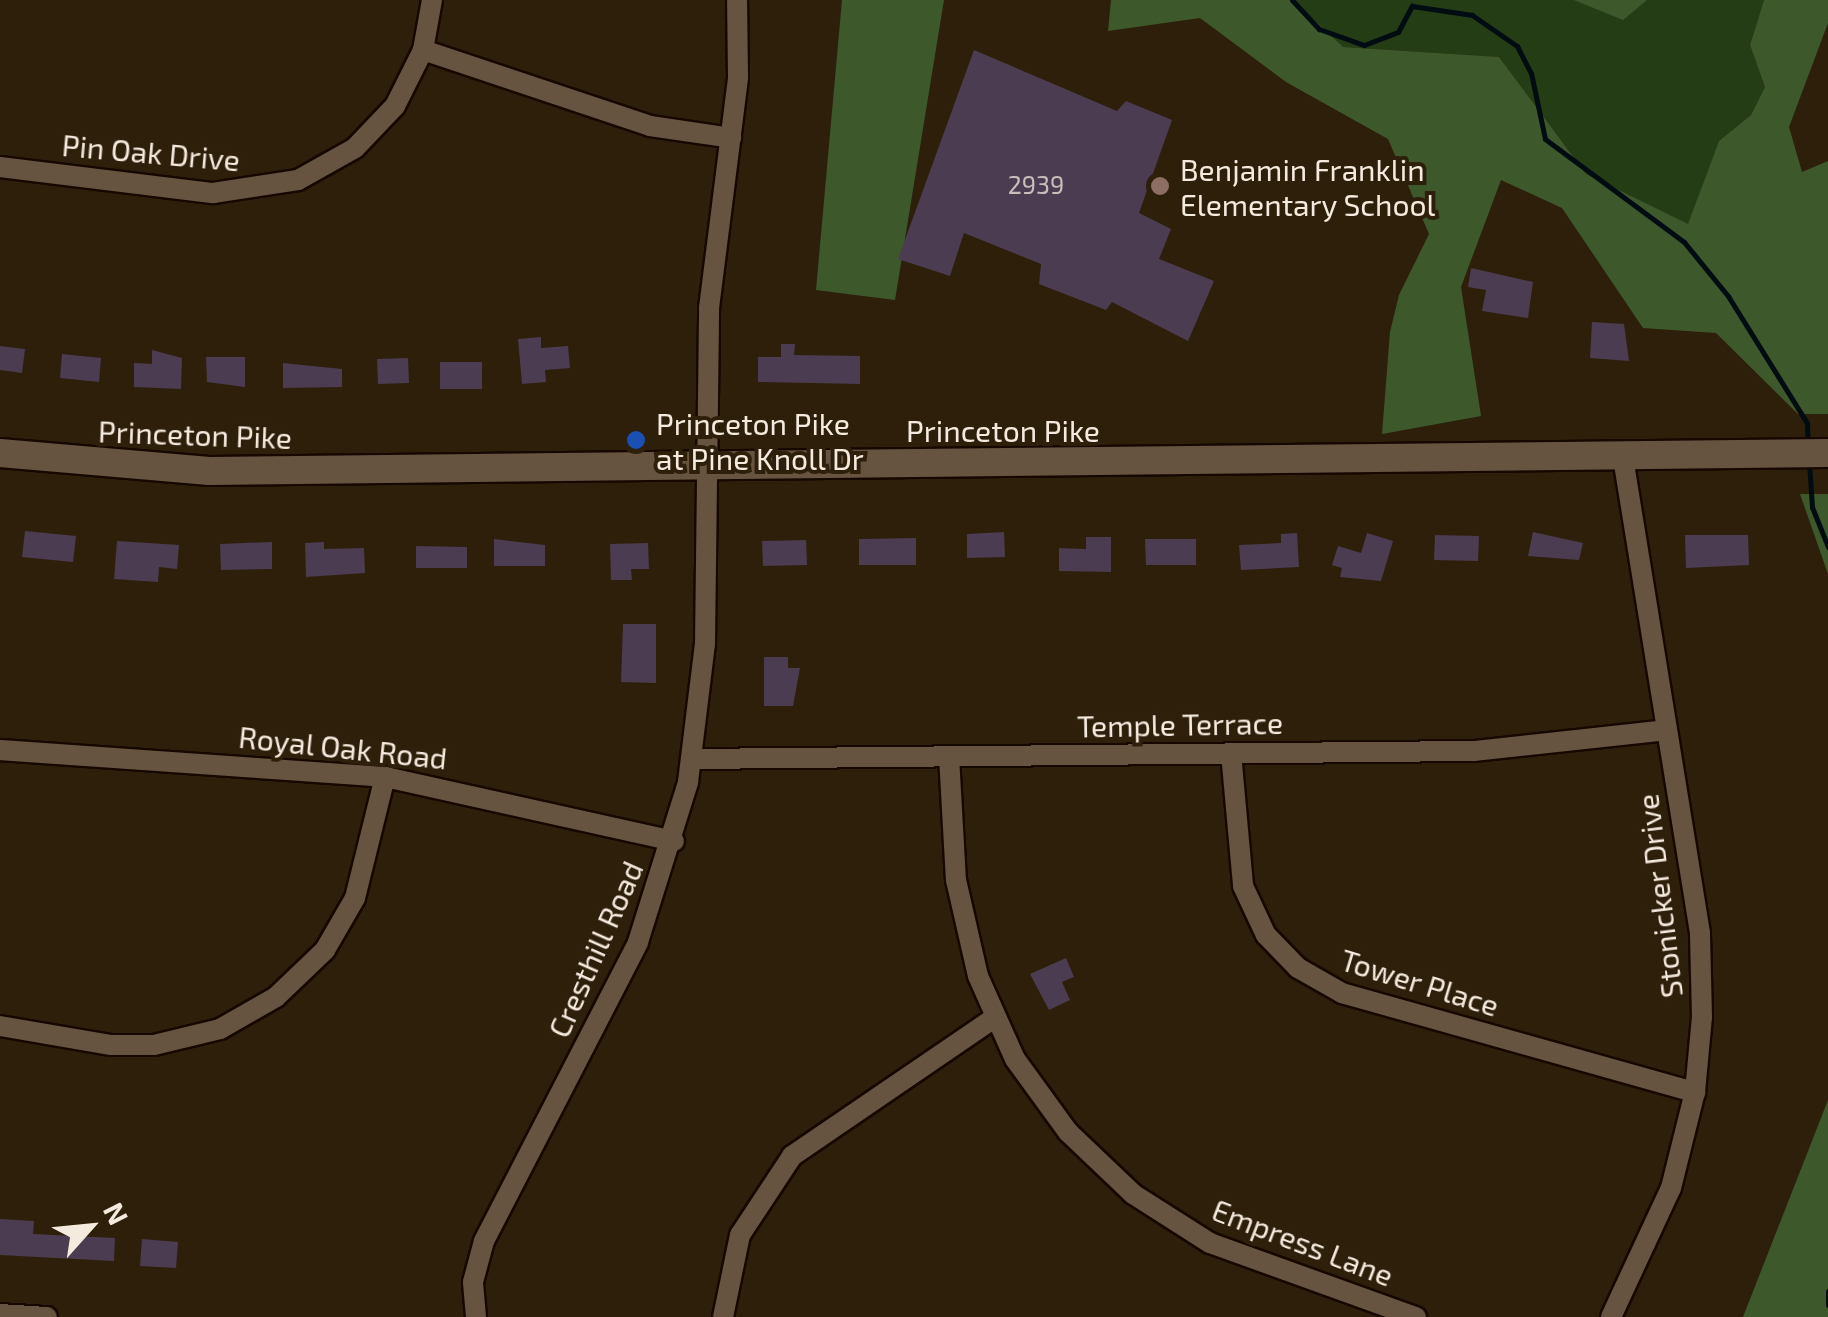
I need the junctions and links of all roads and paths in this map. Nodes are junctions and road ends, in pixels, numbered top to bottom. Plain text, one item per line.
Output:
1 (432, 0) edge
2 (737, 0) edge
3 (423, 50) junction
4 (731, 138) junction
5 (0, 167) edge
6 (0, 453) edge
7 (1817, 453) edge
8 (1623, 456) junction
9 (705, 465) junction
10 (1667, 730) junction
11 (0, 750) edge
12 (1230, 753) junction
13 (950, 756) junction
14 (692, 758) junction
15 (385, 777) junction
16 (674, 842) junction
17 (994, 1018) junction
18 (0, 1026) edge
19 (1695, 1092) junction
20 (0, 1314) edge
21 (48, 1317) edge
22 (476, 1317) edge
23 (723, 1317) edge
24 (1416, 1317) edge
25 (1610, 1317) edge

1 - 3 street, Pin Oak Drive
2 - 4 street, Cresthill Road
3 - 4 street
3 - 5 street, Pin Oak Drive
4 - 9 street, Cresthill Road
6 - 9 main road, Princeton Pike
7 - 8 main road, Princeton Pike
8 - 9 main road, Princeton Pike
8 - 10 street, Stonicker Drive
9 - 14 street, Cresthill Road
10 - 12 street, Temple Terrace
10 - 19 street, Stonicker Drive
11 - 15 street, Royal Oak Road
12 - 13 street, Temple Terrace
12 - 19 street, Tower Place
13 - 14 street, Temple Terrace
13 - 17 street, Empress Lane
14 - 16 street, Cresthill Road
15 - 16 street, Royal Oak Road
15 - 18 street
16 - 22 street, Cresthill Road
17 - 23 street
17 - 24 street, Empress Lane
19 - 25 street, Stonicker Drive
20 - 21 street

